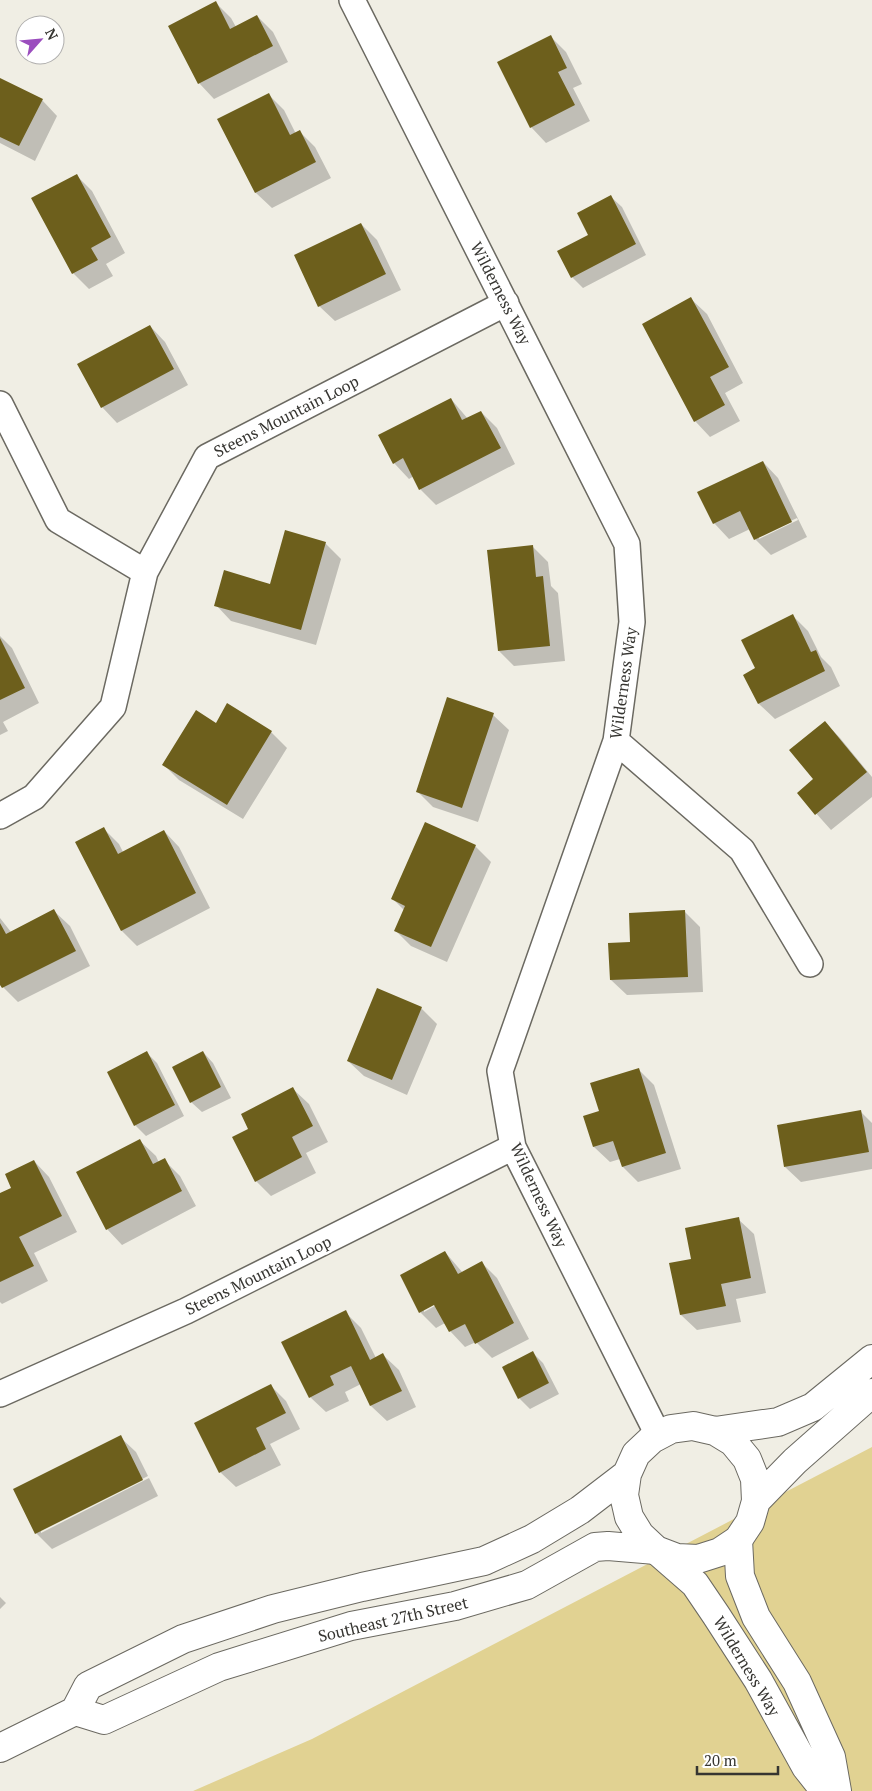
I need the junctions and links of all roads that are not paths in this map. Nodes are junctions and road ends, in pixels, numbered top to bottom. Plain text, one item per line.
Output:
1 (352, 0) edge
2 (506, 303) junction
3 (0, 404) edge
4 (145, 572) junction
5 (616, 741) junction
6 (0, 816) edge
7 (810, 964) dead end
8 (513, 1148) junction
9 (872, 1359) edge
10 (872, 1393) edge
11 (0, 1394) edge
12 (714, 1431) junction
13 (658, 1436) junction
14 (627, 1474) junction
15 (756, 1501) junction
16 (738, 1540) junction
17 (656, 1550) junction
18 (75, 1711) junction
19 (0, 1748) edge
20 (825, 1791) edge
21 (837, 1791) edge

1 - 2 street, Wilderness Way
2 - 4 street, Steens Mountain Loop
2 - 5 street, Wilderness Way
3 - 4 street
4 - 6 street, Steens Mountain Loop
5 - 7 street
5 - 8 street, Wilderness Way
8 - 11 street, Steens Mountain Loop
8 - 13 street, Wilderness Way
9 - 12 main road
10 - 15 main road
12 - 13 main road
12 - 15 main road
13 - 14 main road
14 - 17 main road
14 - 18 main road
15 - 16 main road
16 - 17 main road
16 - 21 main road, Wilderness Way
17 - 18 main road, Southeast 27th Street
17 - 20 main road, Wilderness Way
18 - 19 main road

